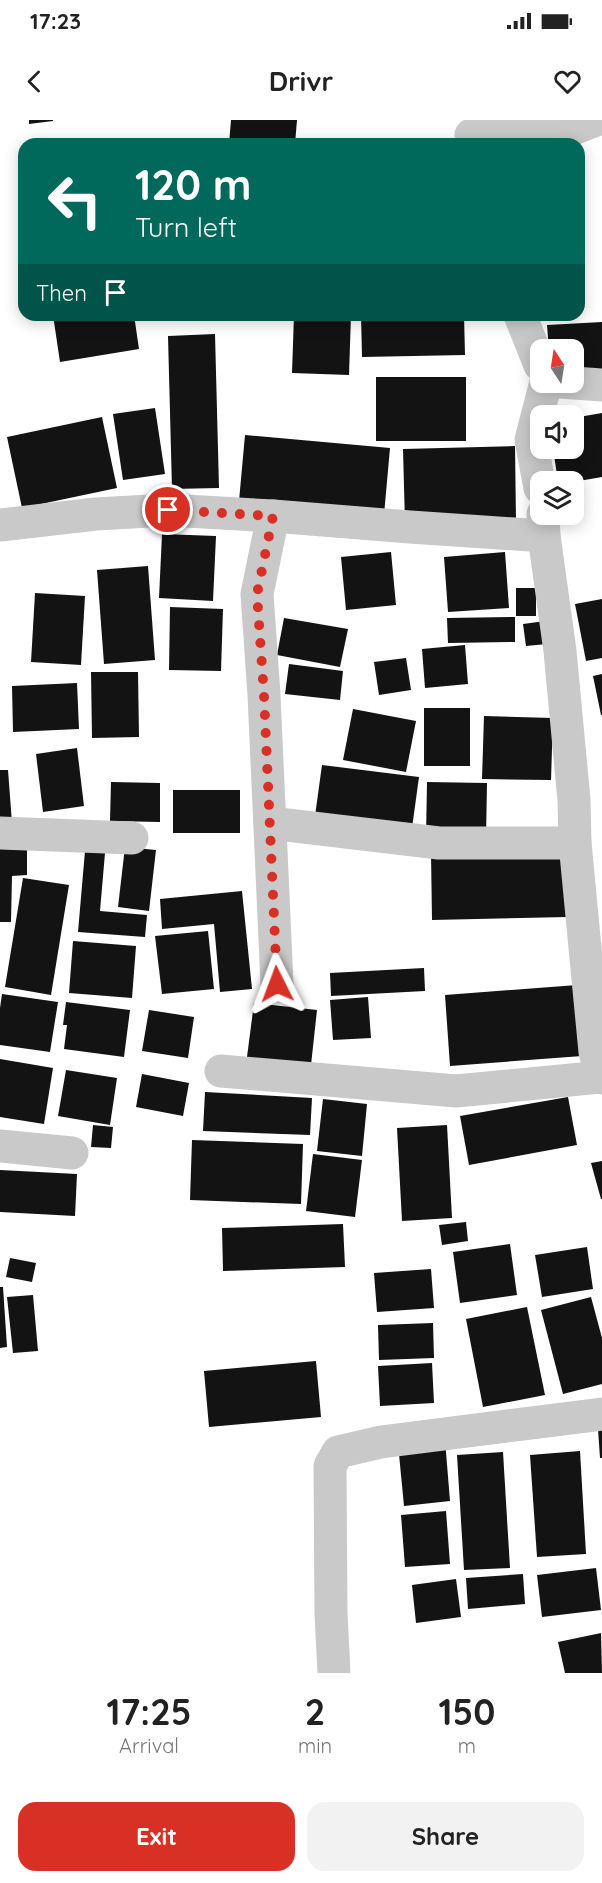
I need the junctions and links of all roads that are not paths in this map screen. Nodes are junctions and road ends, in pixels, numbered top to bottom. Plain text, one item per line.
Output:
1 (596, 120) edge
2 (471, 133) edge
3 (522, 321) edge
4 (530, 340) edge
5 (584, 384) edge
6 (602, 385) edge
7 (543, 393) edge
8 (537, 471) edge
9 (273, 516) junction
10 (0, 525) edge
11 (543, 525) edge
12 (270, 823) junction
13 (0, 832) edge
14 (132, 838) dead end
15 (575, 843) junction
16 (277, 984) dead end
17 (221, 1071) dead end
18 (602, 1078) edge
19 (0, 1146) edge
20 (72, 1153) dead end
21 (602, 1414) edge
22 (334, 1673) edge

1 - 2 street
3 - 4 street
5 - 6 street
7 - 8 street
9 - 10 street
9 - 11 street
9 - 12 street
11 - 15 street
12 - 15 street
12 - 16 street
13 - 14 street
15 - 18 street
17 - 18 street
19 - 20 street
21 - 22 street

